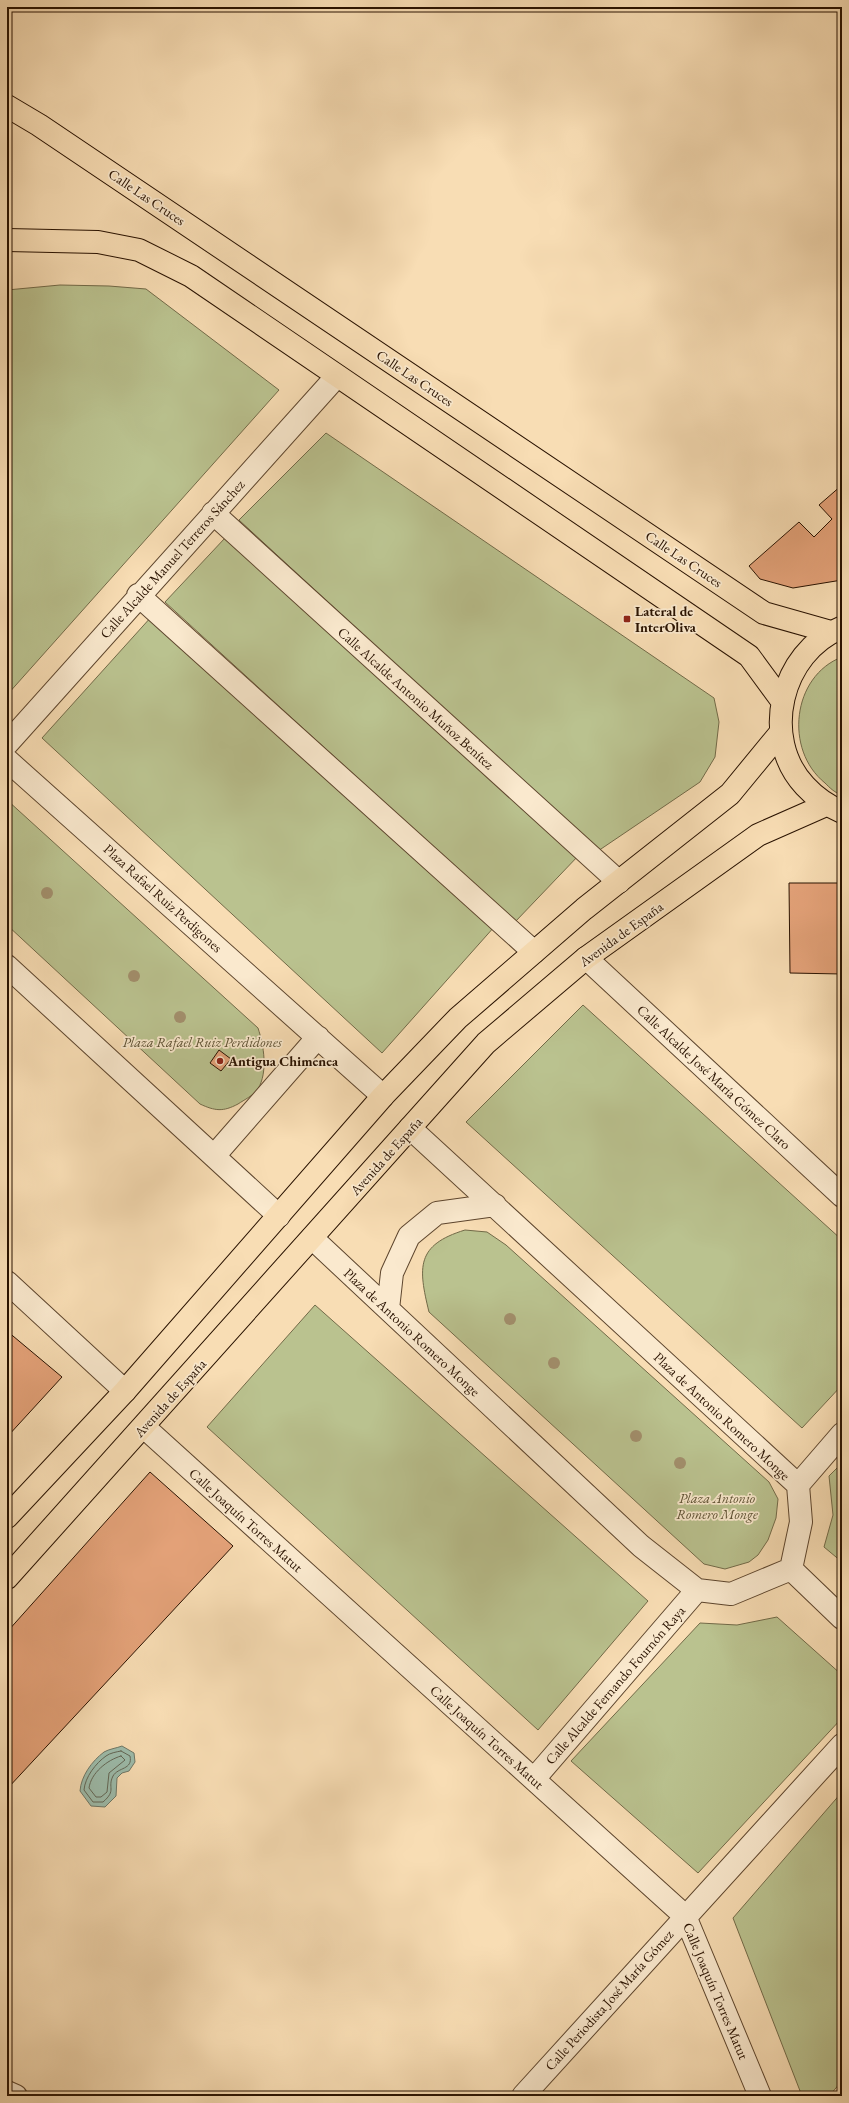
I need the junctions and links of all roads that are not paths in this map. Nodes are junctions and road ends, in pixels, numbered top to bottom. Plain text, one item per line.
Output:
1 (7, 106) edge
2 (7, 240) edge
3 (337, 376) junction
4 (213, 514) junction
5 (138, 595) junction
6 (837, 630) edge
7 (782, 701) junction
8 (781, 732) junction
9 (7, 744) edge
10 (7, 760) edge
11 (834, 808) edge
12 (619, 882) junction
13 (534, 952) junction
14 (586, 958) junction
15 (7, 966) edge
16 (318, 1037) junction
17 (383, 1096) junction
18 (410, 1128) junction
19 (214, 1156) junction
20 (842, 1196) edge
21 (495, 1205) junction
22 (279, 1216) junction
23 (312, 1238) junction
24 (7, 1282) edge
25 (388, 1309) junction
26 (125, 1391) junction
27 (144, 1427) junction
28 (842, 1434) edge
29 (798, 1485) junction
30 (7, 1517) edge
31 (791, 1569) junction
32 (7, 1578) edge
33 (697, 1590) junction
34 (842, 1618) edge
35 (842, 1745) edge
36 (534, 1780) junction
37 (685, 1916) junction
38 (7, 2092) edge
39 (16, 2096) edge
40 (523, 2096) edge
41 (760, 2096) edge

1 - 6 main road, Calle Las Cruces
2 - 3 main road
3 - 4 street, Calle Alcalde Manuel Terreros Sánchez
3 - 7 main road
4 - 5 street, Calle Alcalde Manuel Terreros Sánchez
4 - 12 street, Calle Alcalde Antonio Muñoz Benítez
5 - 9 street, Calle Alcalde Manuel Terreros Sánchez
5 - 13 street
6 - 7 main road
7 - 8 main road
8 - 11 main road
8 - 12 main road
10 - 16 street, Plaza Rafael Ruiz Perdigones
11 - 14 main road, Avenida de España
12 - 13 main road
13 - 17 main road
14 - 18 main road, Avenida de España
14 - 20 street, Calle Alcalde José María Gómez Claro
15 - 19 street
16 - 17 street, Plaza Rafael Ruiz Perdigones
16 - 19 street
17 - 22 main road
18 - 21 street, Plaza de Antonio Romero Monge
18 - 23 main road, Avenida de España
19 - 22 street
21 - 25 street
21 - 29 street, Plaza de Antonio Romero Monge
22 - 26 main road
23 - 25 street, Plaza de Antonio Romero Monge
23 - 27 main road, Avenida de España
24 - 26 street
25 - 33 street, Plaza de Antonio Romero Monge
26 - 30 main road
27 - 32 main road, Avenida de España
27 - 36 street, Calle Joaquín Torres Matut
28 - 29 street
29 - 31 street, Plaza de Antonio Romero Monge
31 - 33 street
31 - 34 street
33 - 36 street, Calle Alcalde Fernando Fournón Raya
35 - 37 street, Calle Periodista José María Gómez
36 - 37 street, Calle Joaquín Torres Matut
37 - 40 street, Calle Periodista José María Gómez
37 - 41 street, Calle Joaquín Torres Matut
38 - 39 street

